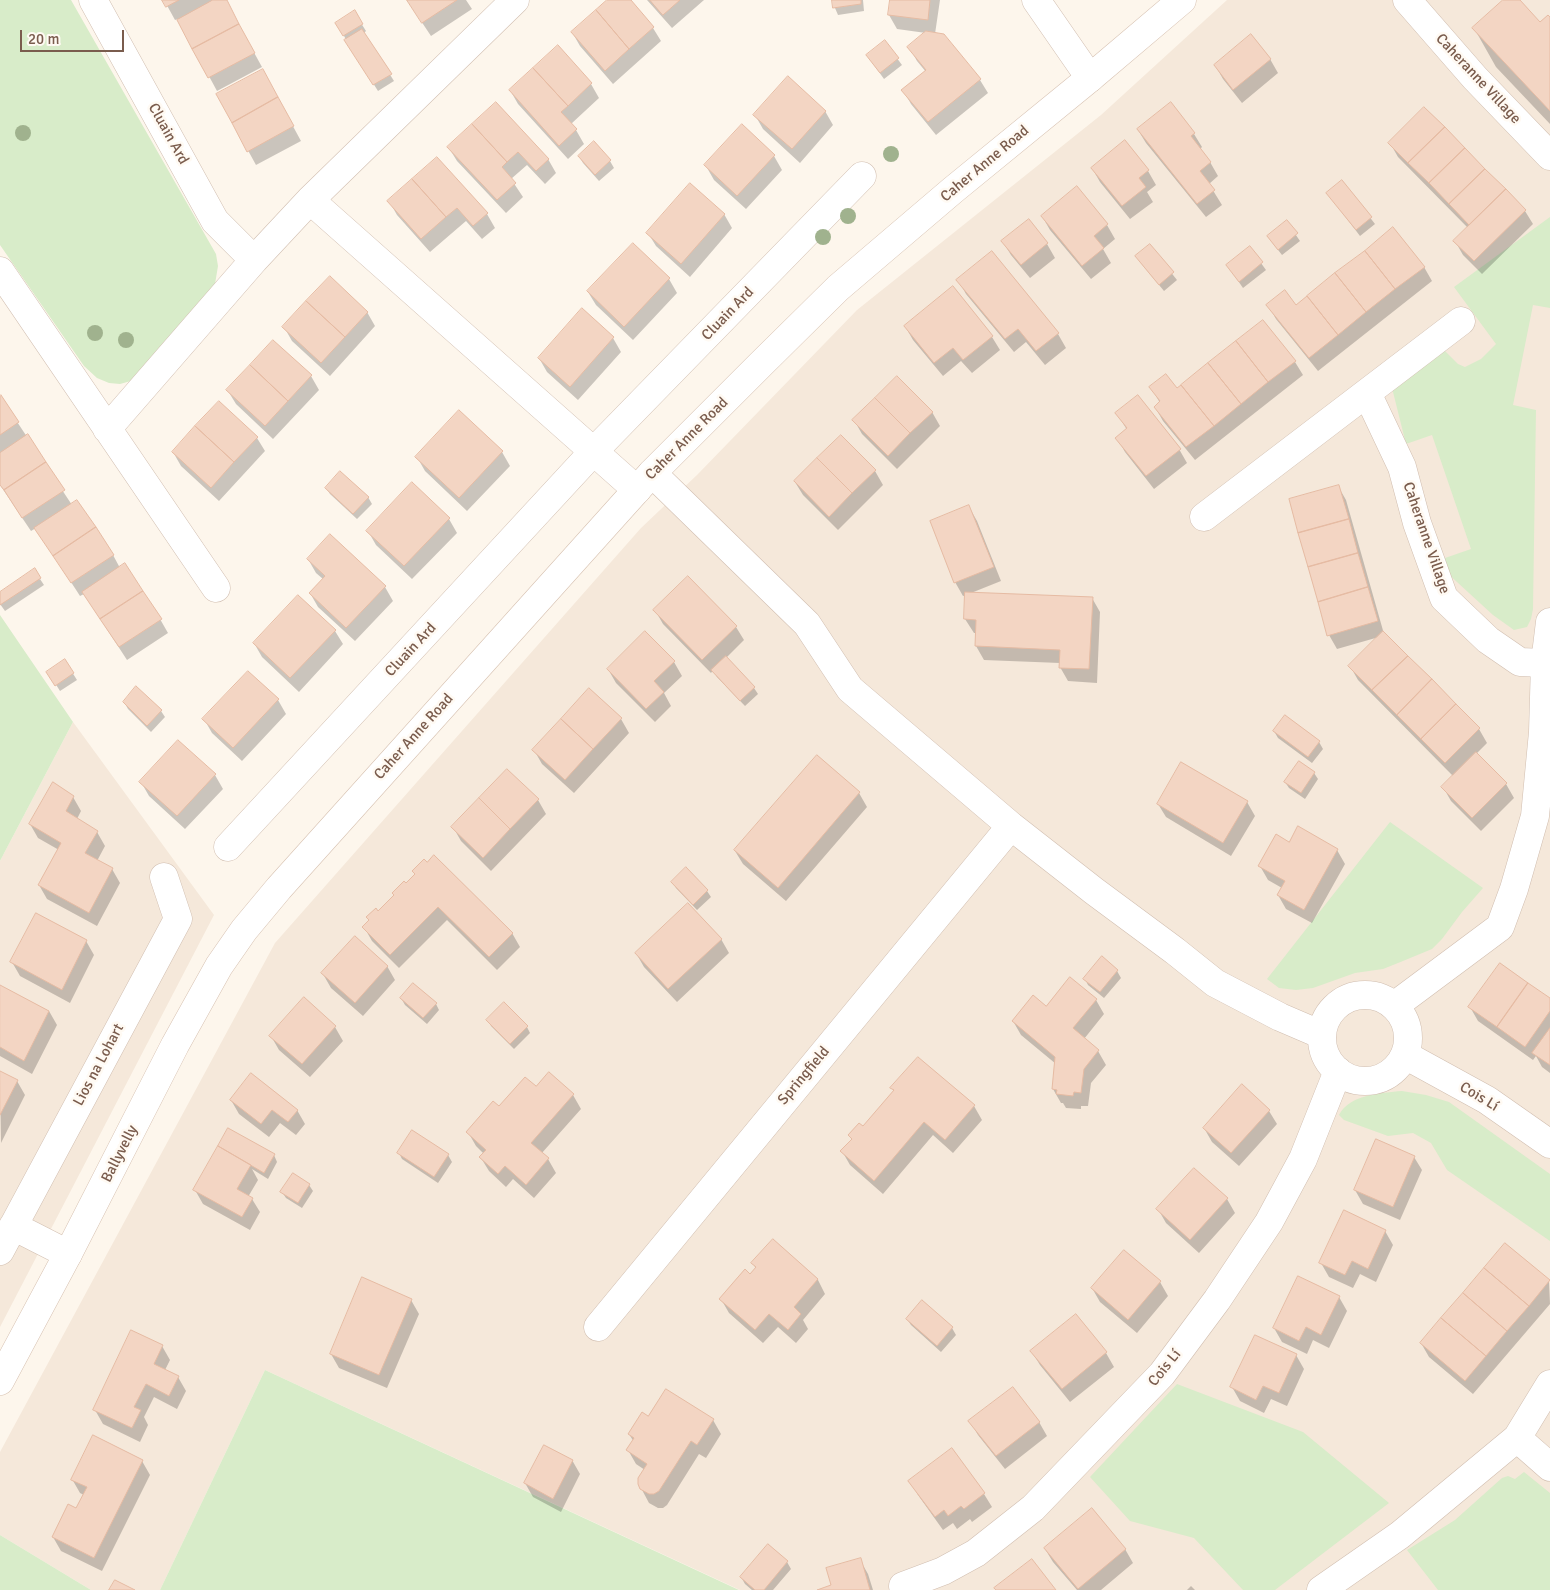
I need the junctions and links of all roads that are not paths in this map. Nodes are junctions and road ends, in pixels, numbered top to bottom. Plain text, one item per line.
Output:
1 (93, 0) edge
2 (515, 0) edge
3 (1036, 0) edge
4 (1182, 0) edge
5 (1407, 0) edge
6 (1090, 78) junction
7 (1550, 156) edge
8 (862, 176) dead end
9 (310, 200) junction
10 (254, 260) junction
11 (0, 271) edge
12 (1461, 321) dead end
13 (1367, 393) junction
14 (107, 429) junction
15 (593, 452) junction
16 (645, 482) junction
17 (1204, 517) dead end
18 (216, 588) dead end
19 (1550, 622) edge
20 (1545, 663) junction
21 (1011, 826) junction
22 (228, 847) dead end
23 (164, 877) dead end
24 (244, 930) joint
25 (1394, 1006) junction
26 (1322, 1034) junction
27 (1405, 1055) junction
28 (1338, 1071) junction
29 (1550, 1144) edge
30 (13, 1226) junction
31 (0, 1251) edge
32 (68, 1254) junction
33 (598, 1327) dead end
34 (0, 1381) edge
35 (1550, 1384) edge
36 (1517, 1438) junction
37 (1550, 1467) edge
38 (903, 1586) dead end
39 (1321, 1590) edge

1 - 10 street, Cluain Ard
2 - 9 street
3 - 6 street
4 - 6 street, Caher Anne Road
5 - 7 street, Caheranne Village
6 - 16 street, Caher Anne Road
8 - 15 street, Cluain Ard
9 - 10 street
9 - 15 street
10 - 14 street
11 - 14 street
12 - 13 street
13 - 17 street
13 - 20 street, Caheranne Village
14 - 18 street
15 - 16 street
15 - 22 street, Cluain Ard
16 - 21 street
16 - 24 street, Caher Anne Road
19 - 20 street
20 - 25 street
21 - 26 street
21 - 33 street, Springfield
23 - 30 street, Lios na Lohart
24 - 32 street, Ballyvelly
25 - 26 street
25 - 27 street
26 - 28 street
27 - 28 street
27 - 29 street, Cois Lí
28 - 38 street, Cois Lí
30 - 31 street, Lios na Lohart
30 - 32 street
32 - 34 street, Ballyvelly
35 - 36 street
36 - 37 street
36 - 39 street

